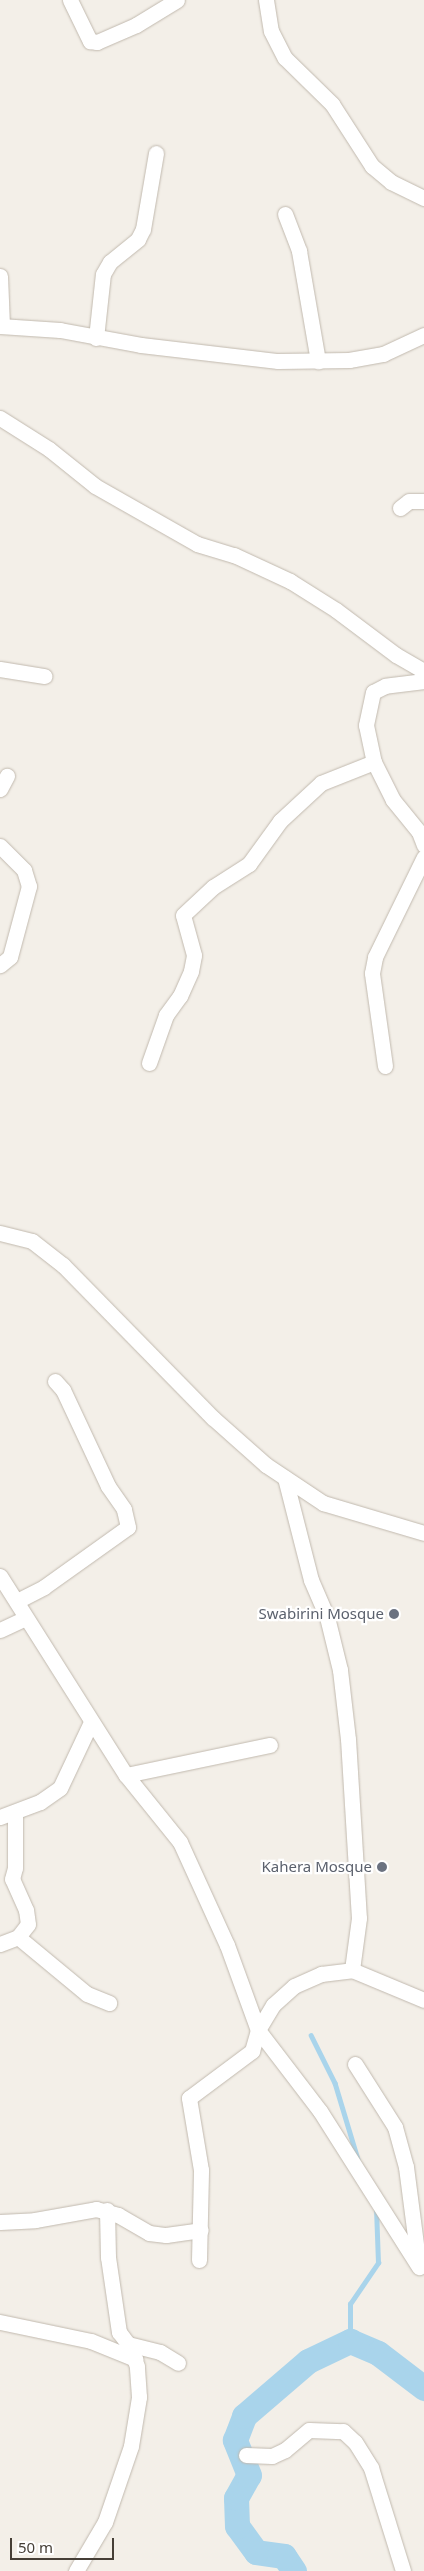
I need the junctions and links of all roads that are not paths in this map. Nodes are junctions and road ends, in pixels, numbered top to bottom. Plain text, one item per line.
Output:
1 (70, 0) edge
2 (176, 0) edge
3 (266, 0) edge
4 (156, 153) dead end
5 (424, 198) edge
6 (286, 214) dead end
7 (0, 276) edge
8 (1, 326) edge
9 (424, 335) edge
10 (96, 338) junction
11 (318, 361) junction
12 (0, 418) edge
13 (424, 500) edge
14 (400, 508) dead end
15 (0, 669) edge
16 (424, 671) edge
17 (44, 676) dead end
18 (424, 681) edge
19 (374, 762) junction
20 (424, 845) edge
21 (0, 846) edge
22 (424, 858) edge
23 (0, 965) edge
24 (149, 1063) dead end
25 (385, 1066) dead end
26 (0, 1233) edge
27 (55, 1381) dead end
28 (285, 1478) junction
29 (424, 1533) edge
30 (0, 1576) edge
31 (17, 1601) junction
32 (24, 1619) junction
33 (0, 1630) edge
34 (91, 1722) junction
35 (270, 1745) dead end
36 (126, 1775) junction
37 (8, 1816) edge
38 (18, 1937) junction
39 (0, 1944) edge
40 (352, 1970) junction
41 (424, 2000) edge
42 (109, 2003) dead end
43 (258, 2030) junction
44 (355, 2064) dead end
45 (107, 2210) junction
46 (0, 2222) edge
47 (201, 2230) junction
48 (199, 2260) dead end
49 (422, 2270) edge
50 (0, 2322) edge
51 (128, 2344) junction
52 (135, 2358) junction
53 (178, 2363) dead end
54 (246, 2455) dead end
55 (76, 2571) edge
56 (402, 2571) edge

1 - 2 street
3 - 5 street
4 - 10 street
6 - 11 street
7 - 8 street
8 - 10 street
9 - 11 street
10 - 11 street
12 - 16 street
13 - 14 street
15 - 17 street
18 - 19 street
19 - 20 street
19 - 24 street
21 - 23 street
22 - 25 street
26 - 28 street
27 - 31 street
28 - 29 street
28 - 40 street
30 - 31 street
31 - 32 street
32 - 33 street
32 - 34 street
34 - 36 street
34 - 37 street
35 - 36 street
36 - 43 street
37 - 38 street
38 - 39 street
38 - 42 street
40 - 41 street
40 - 43 street
43 - 47 street
43 - 49 street
44 - 49 street
45 - 46 street
45 - 47 street
45 - 51 street
47 - 48 street
50 - 52 street
51 - 52 street
51 - 53 street
52 - 55 street
54 - 56 street

